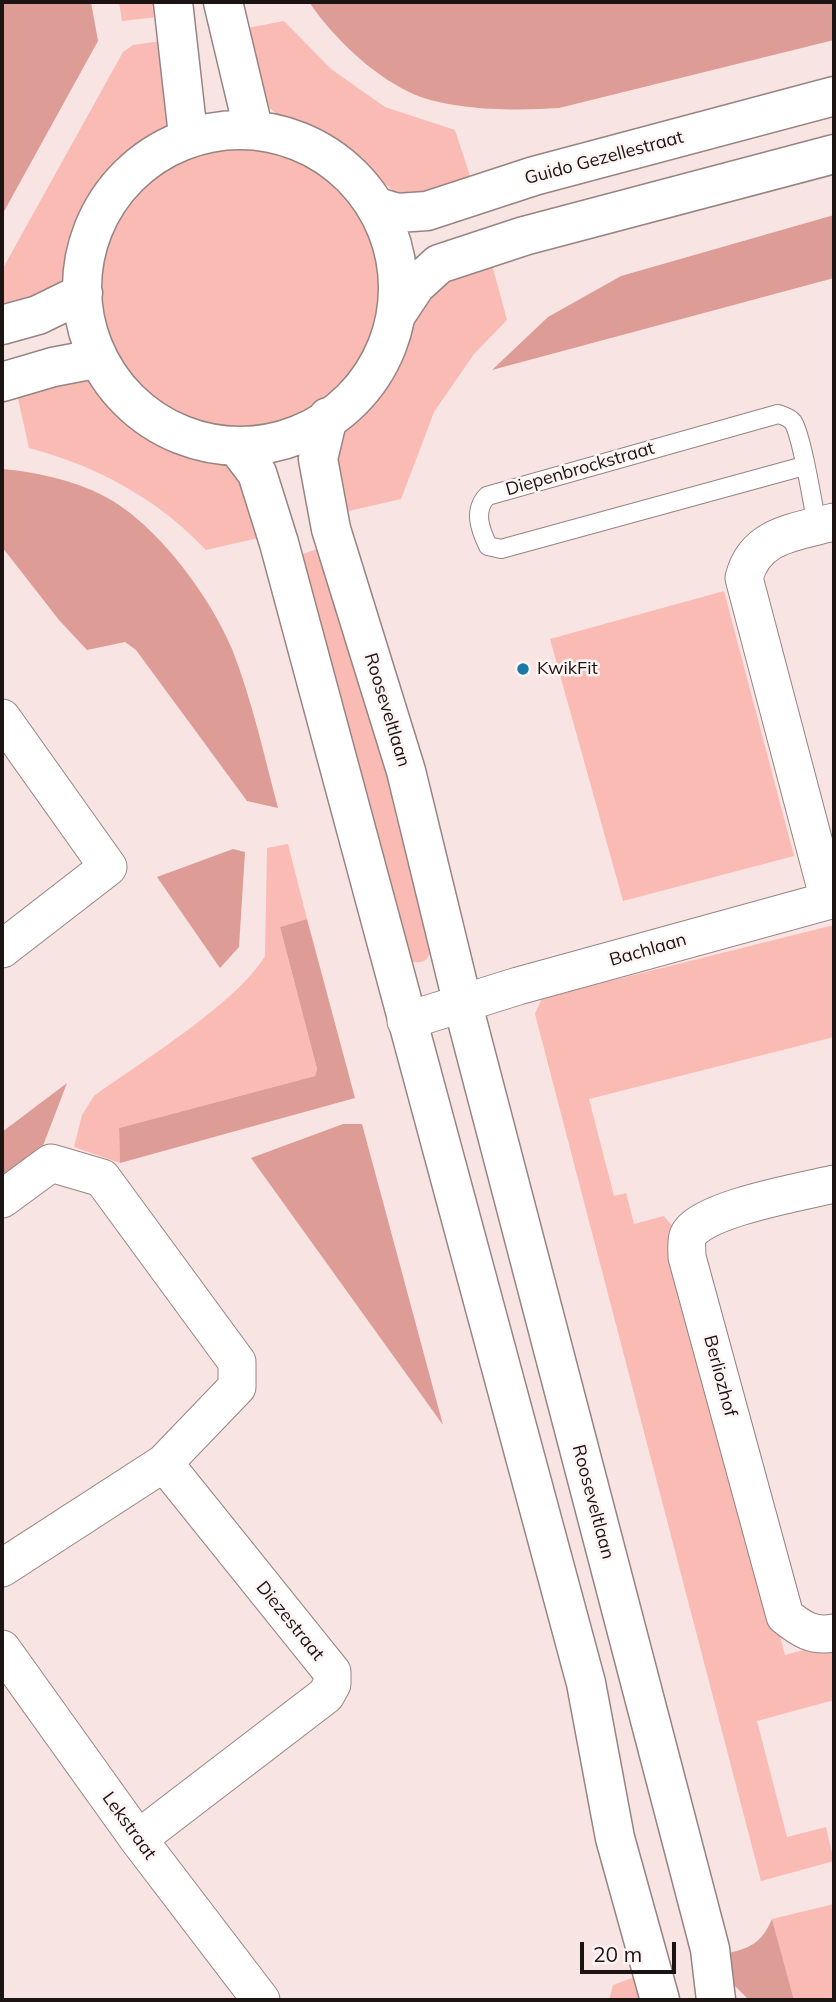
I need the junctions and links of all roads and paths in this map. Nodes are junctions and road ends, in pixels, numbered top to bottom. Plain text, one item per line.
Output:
1 (173, 2) edge
2 (223, 2) edge
3 (834, 96) edge
4 (253, 128) junction
5 (188, 135) junction
6 (834, 154) edge
7 (375, 206) junction
8 (83, 293) junction
9 (398, 312) junction
10 (2, 325) edge
11 (95, 359) junction
12 (2, 382) edge
13 (327, 417) junction
14 (238, 448) junction
15 (804, 466) junction
16 (826, 524) edge
17 (2, 718) edge
18 (831, 899) edge
19 (2, 949) edge
20 (463, 1004) junction
21 (406, 1021) junction
22 (834, 1184) edge
23 (2, 1199) edge
24 (164, 1463) junction
25 (2, 1568) edge
26 (834, 1633) edge
27 (2, 1649) edge
28 (138, 1839) junction
29 (261, 2000) edge
30 (660, 2000) edge
31 (716, 2000) edge

1 - 5 main road
2 - 4 main road
3 - 7 main road, Guido Gezellestraat
4 - 5 main road
4 - 7 main road
5 - 8 main road
6 - 9 main road
7 - 9 main road
8 - 10 main road
8 - 11 main road
9 - 13 main road
11 - 12 main road
11 - 14 main road
13 - 14 main road
13 - 20 main road, Rooseveltlaan
14 - 21 main road
15 - 15 lane, Diepenbrockstraat
15 - 16 lane, Diepenbrockstraat
16 - 18 street, Diepenbrockstraat
17 - 19 street
18 - 20 street, Bachlaan
20 - 21 street
20 - 31 main road, Rooseveltlaan
21 - 30 main road
22 - 26 street, Berliozhof
23 - 24 street
24 - 25 street
24 - 28 street, Diezestraat
27 - 28 street, Lekstraat
28 - 29 street, Lekstraat

